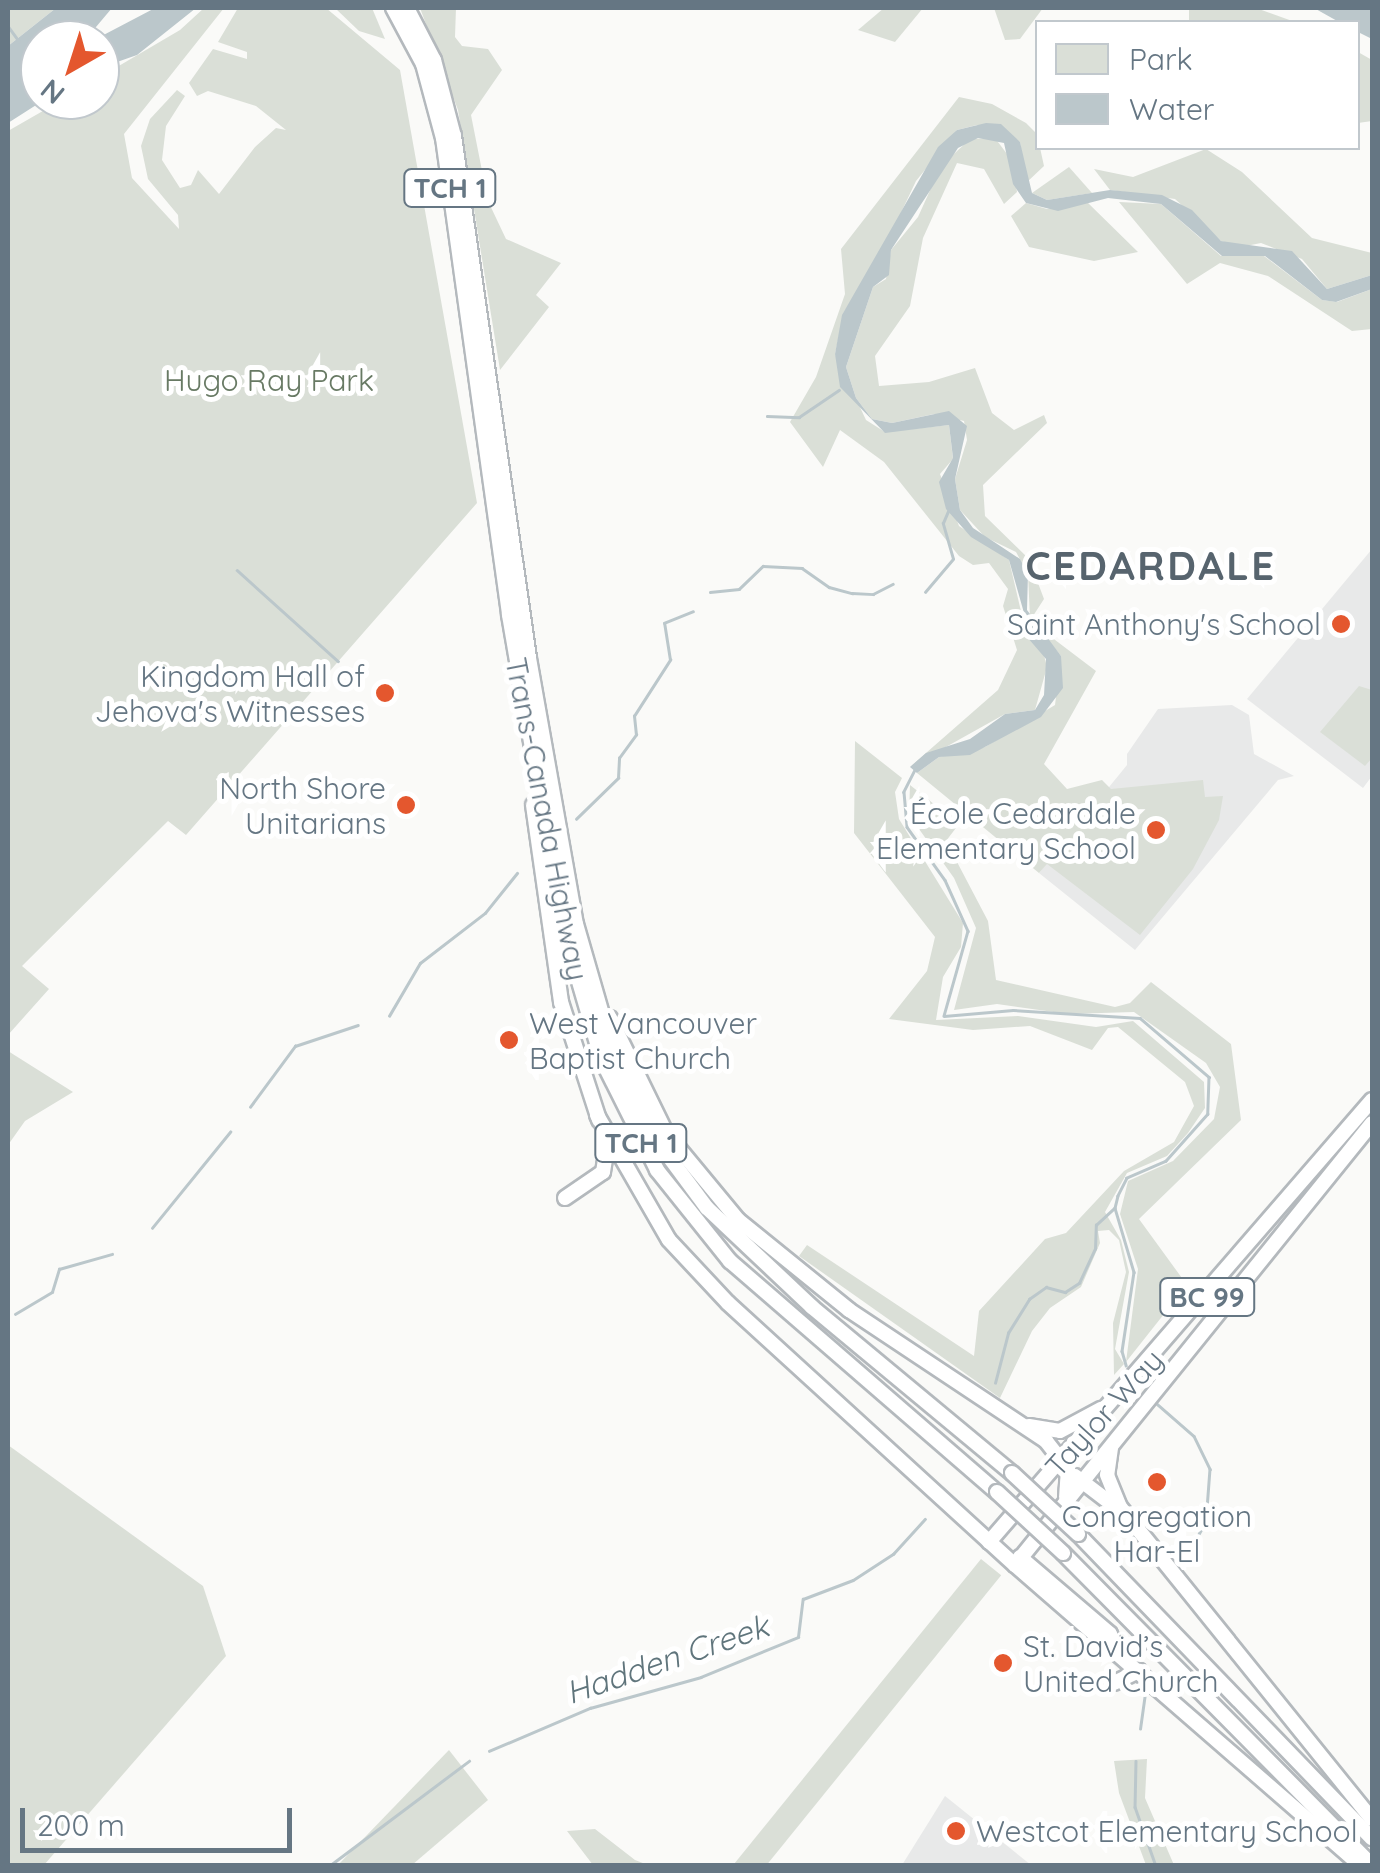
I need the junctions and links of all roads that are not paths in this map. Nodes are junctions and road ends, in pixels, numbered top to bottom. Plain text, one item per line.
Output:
1 (393, 8) edge
2 (407, 8) edge
3 (516, 660) junction
4 (564, 859) junction
5 (1372, 1100) edge
6 (597, 1116) junction
7 (1372, 1123) edge
8 (565, 1198) dead end
9 (1128, 1386) junction
10 (1021, 1422) junction
11 (1115, 1438) junction
12 (1063, 1459) junction
13 (1076, 1477) junction
14 (1046, 1478) junction
15 (1145, 1538) junction
16 (989, 1542) junction
17 (1018, 1561) junction
18 (1139, 1671) junction
19 (1114, 1683) dead end
20 (1372, 1820) edge
21 (1372, 1838) edge
22 (1372, 1865) edge
23 (1361, 1866) edge

1 - 3 highway, Trans-Canada Highway / TCH 1
2 - 4 highway, Trans-Canada Highway / TCH 1
3 - 6 highway
3 - 22 highway, Trans-Canada Highway / TCH 1, bridge
4 - 10 highway
4 - 21 highway, Trans-Canada Highway / TCH 1, bridge
5 - 9 highway, Taylor Way / BC 99
6 - 8 highway
6 - 16 highway
7 - 11 highway, Taylor Way / BC 99
9 - 10 highway
9 - 12 highway, Taylor Way / BC 99
10 - 12 highway
11 - 13 highway, Taylor Way
11 - 15 highway
12 - 13 highway
12 - 14 highway, Taylor Way / BC 99
13 - 14 highway
13 - 15 highway
13 - 17 highway, Taylor Way
14 - 16 highway, Taylor Way / BC 99
15 - 20 highway
16 - 17 highway
17 - 18 highway
18 - 19 highway
18 - 23 highway

